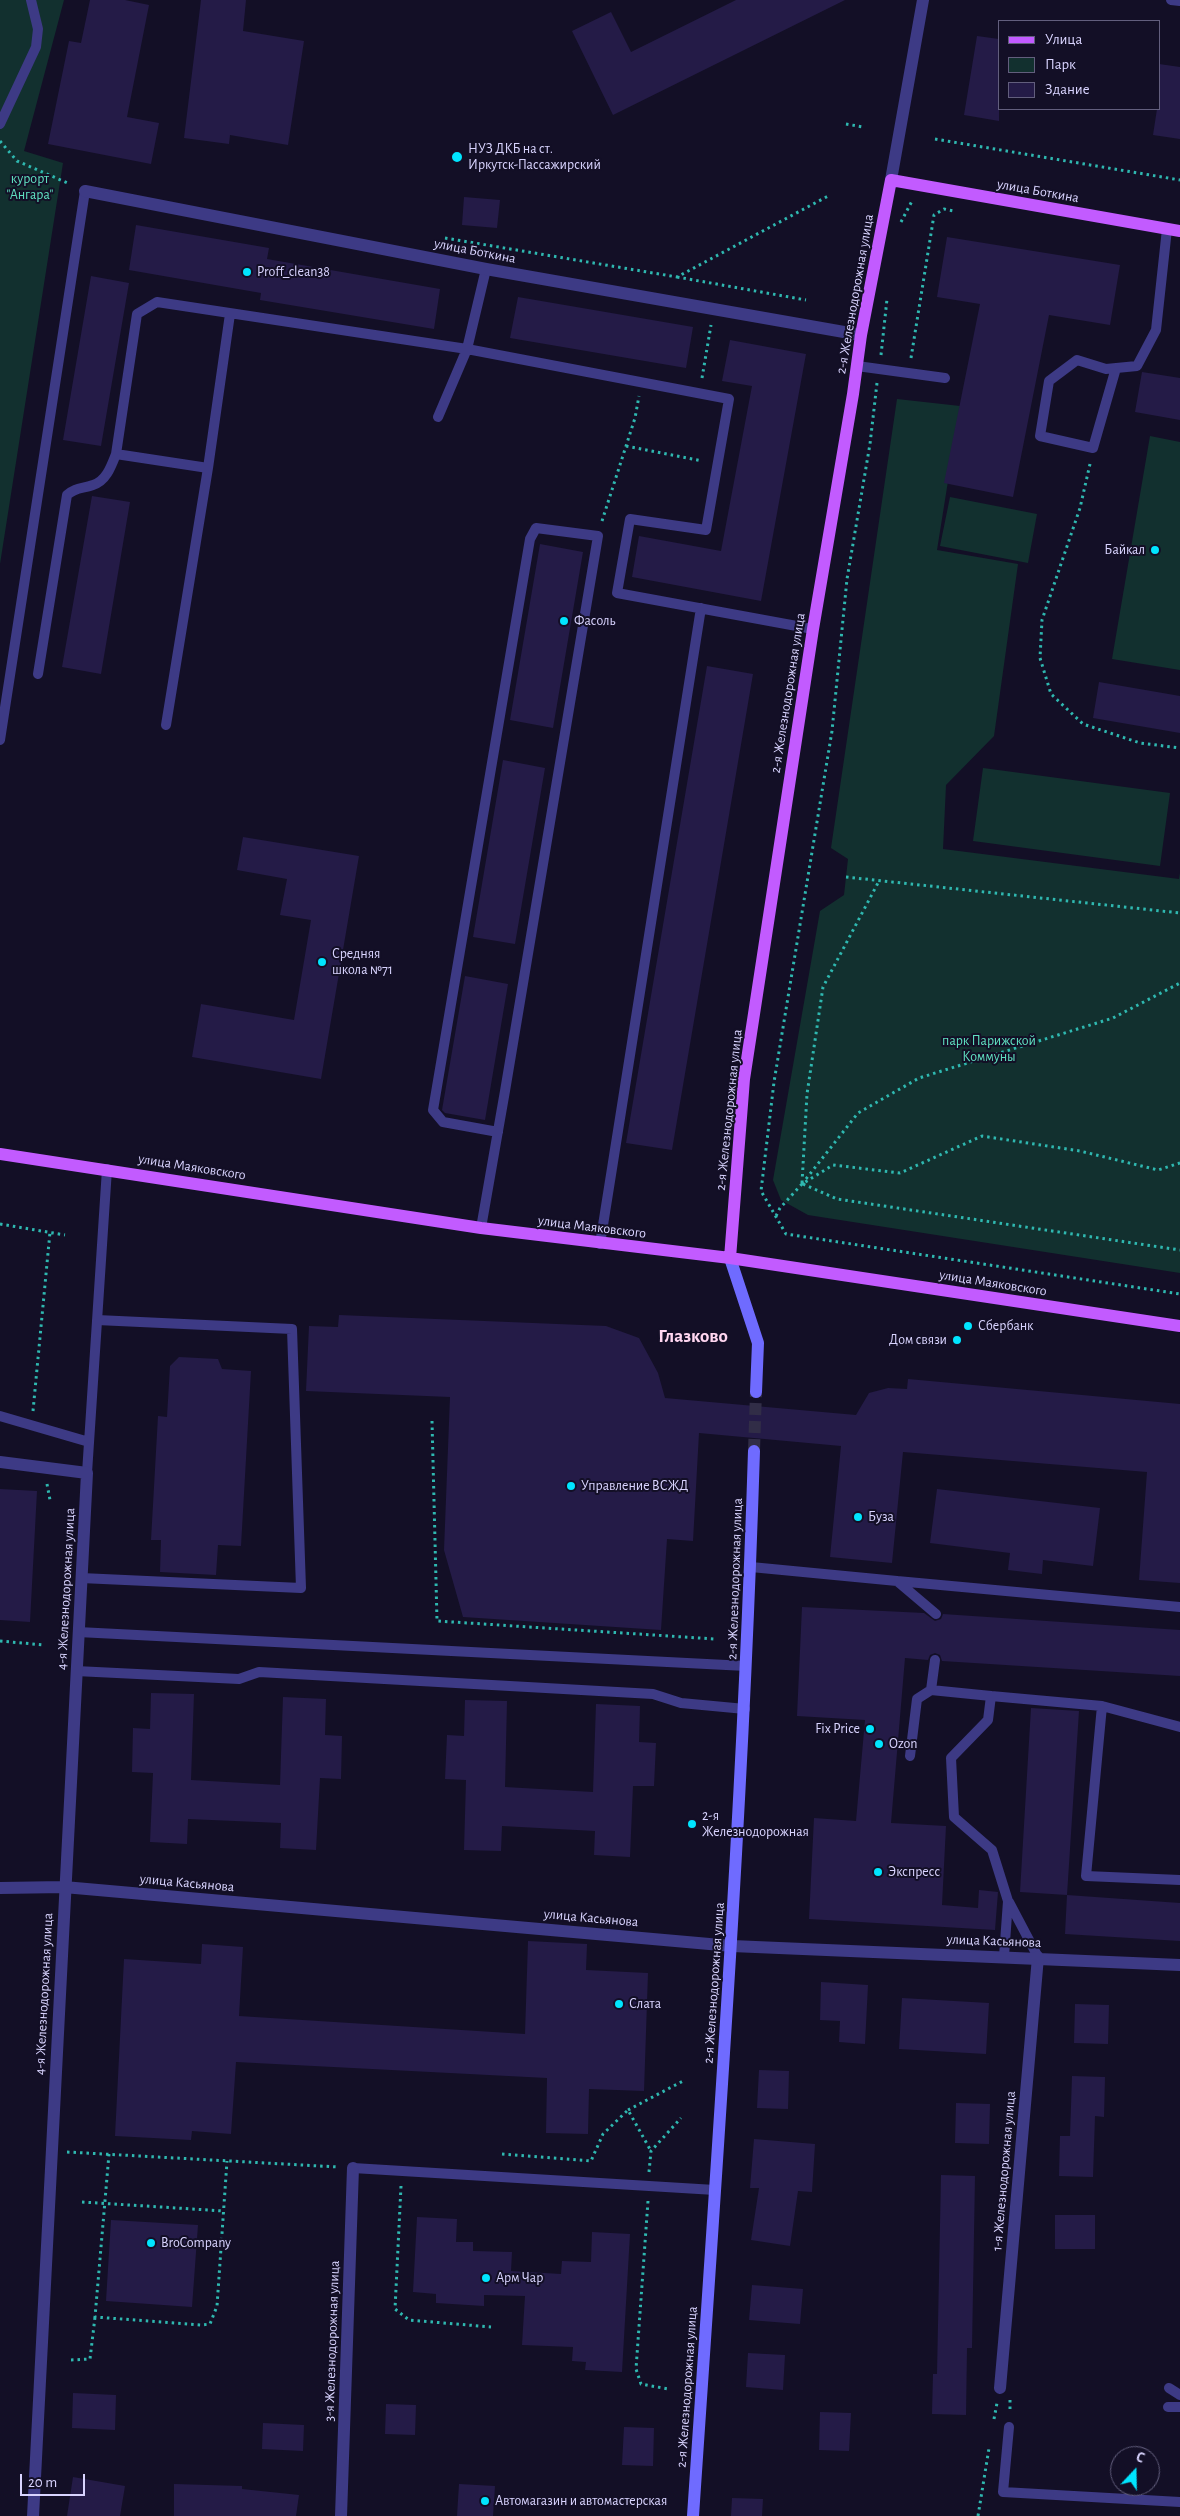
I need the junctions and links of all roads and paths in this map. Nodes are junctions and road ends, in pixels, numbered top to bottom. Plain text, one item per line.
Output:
1 (31, 0) edge
2 (923, 0) edge
3 (1171, 0) edge
4 (1180, 1) edge
5 (0, 124) edge
6 (846, 124) dead end
7 (863, 127) dead end
8 (935, 139) dead end
9 (0, 141) edge
10 (891, 180) junction
11 (1180, 180) edge
12 (84, 191) junction
13 (830, 196) dead end
14 (919, 199) dead end
15 (964, 212) dead end
16 (1167, 229) junction
17 (898, 230) dead end
18 (1180, 231) edge
19 (445, 238) dead end
20 (486, 269) junction
21 (677, 277) junction
22 (888, 293) dead end
23 (806, 300) dead end
24 (714, 310) junction
25 (230, 314) junction
26 (861, 335) junction
27 (467, 350) junction
28 (857, 366) junction
29 (1116, 368) junction
30 (879, 369) junction
31 (908, 373) junction
32 (945, 378) dead end
33 (642, 383) junction
34 (699, 394) junction
35 (438, 417) dead end
36 (626, 446) junction
37 (1093, 448) junction
38 (116, 454) junction
39 (717, 464) junction
40 (208, 468) junction
41 (598, 536) junction
42 (701, 608) junction
43 (813, 629) junction
44 (38, 674) dead end
45 (166, 725) dead end
46 (0, 740) edge
47 (1180, 748) edge
48 (846, 876) dead end
49 (879, 881) junction
50 (1180, 913) edge
51 (1180, 983) edge
52 (498, 1132) junction
53 (0, 1154) edge
54 (1180, 1163) edge
55 (107, 1169) junction
56 (802, 1184) junction
57 (776, 1216) junction
58 (0, 1225) edge
59 (481, 1228) junction
60 (50, 1232) junction
61 (65, 1235) dead end
62 (600, 1244) junction
63 (1180, 1250) edge
64 (730, 1258) junction
65 (1180, 1294) edge
66 (97, 1320) junction
67 (1180, 1326) edge
68 (756, 1392) tunnel mouth
69 (0, 1416) edge
70 (432, 1421) dead end
71 (32, 1426) junction
72 (89, 1442) junction
73 (754, 1451) tunnel mouth
74 (0, 1462) edge
75 (87, 1473) junction
76 (751, 1567) junction
77 (81, 1578) junction
78 (897, 1581) junction
79 (1180, 1607) edge
80 (936, 1614) dead end
81 (78, 1632) junction
82 (715, 1639) dead end
83 (0, 1641) edge
84 (44, 1645) dead end
85 (935, 1660) dead end
86 (746, 1666) junction
87 (76, 1671) junction
88 (931, 1690) junction
89 (992, 1696) junction
90 (1102, 1706) junction
91 (744, 1709) junction
92 (1180, 1727) edge
93 (910, 1756) dead end
94 (1180, 1880) edge
95 (64, 1887) junction
96 (0, 1888) edge
97 (1008, 1901) junction
98 (732, 1946) junction
99 (1004, 1956) junction
100 (1038, 1958) junction
101 (1180, 1964) edge
102 (683, 2081) dead end
103 (628, 2110) junction
104 (681, 2118) dead end
105 (651, 2151) junction
106 (51, 2152) junction
107 (109, 2154) junction
108 (502, 2154) dead end
109 (228, 2161) junction
110 (353, 2168) junction
111 (402, 2170) junction
112 (649, 2186) junction
113 (715, 2190) junction
114 (82, 2202) dead end
115 (105, 2203) junction
116 (224, 2211) junction
117 (95, 2317) junction
118 (491, 2327) dead end
119 (71, 2360) dead end
120 (1000, 2388) joint
121 (1169, 2388) dead end
122 (668, 2389) dead end
123 (1180, 2395) edge
124 (1168, 2407) dead end
125 (1180, 2408) edge
126 (1009, 2427) joint
127 (1180, 2502) edge
128 (33, 2516) edge
129 (341, 2516) edge
130 (693, 2516) edge

1 - 5 lane
2 - 10 street, 2-я Железнодорожная улица
3 - 4 lane
6 - 7 path
8 - 11 path
9 - 12 path
10 - 16 main road, улица Боткина
10 - 26 main road, 2-я Железнодорожная улица
12 - 20 street, улица Боткина
12 - 46 lane
13 - 21 path
14 - 17 path
15 - 31 path
16 - 18 main road, улица Боткина
16 - 29 lane
19 - 21 path
20 - 24 street, улица Боткина
20 - 27 lane
21 - 23 path
22 - 30 path
24 - 26 street, улица Боткина
24 - 34 path
25 - 27 lane
25 - 38 lane
25 - 40 lane
26 - 28 main road, 2-я Железнодорожная улица
27 - 33 lane
27 - 35 lane
28 - 30 lane
28 - 43 main road, 2-я Железнодорожная улица
29 - 37 lane
29 - 37 lane
30 - 31 lane
30 - 57 path
31 - 32 lane
33 - 34 lane
33 - 36 path
34 - 39 lane
36 - 39 path
36 - 41 path
37 - 47 path
38 - 40 lane
38 - 44 lane
39 - 42 lane
40 - 45 lane
41 - 52 lane
41 - 52 lane
42 - 43 lane
42 - 62 lane
43 - 64 main road, 2-я Железнодорожная улица
48 - 49 path
49 - 50 path
49 - 56 path
51 - 56 path
52 - 59 lane
53 - 55 main road, улица Маяковского
54 - 56 path
55 - 59 main road, улица Маяковского
55 - 66 lane
56 - 57 path
56 - 63 path
57 - 65 path
58 - 60 path
59 - 62 main road, улица Маяковского
60 - 61 path
60 - 71 path
62 - 64 main road, улица Маяковского
64 - 67 main road, улица Маяковского
64 - 68 main road, 2-я Железнодорожная улица
66 - 72 lane
66 - 77 lane
69 - 71 lane
70 - 82 path
71 - 72 lane
72 - 75 lane
73 - 76 main road, 2-я Железнодорожная улица
74 - 75 street
75 - 77 street, 4-я Железнодорожная улица
76 - 78 lane
76 - 86 main road, 2-я Железнодорожная улица
77 - 81 street, 4-я Железнодорожная улица
78 - 79 lane
78 - 80 lane
81 - 86 lane
81 - 87 street, 4-я Железнодорожная улица
83 - 84 path
85 - 88 lane
86 - 91 main road, 2-я Железнодорожная улица
87 - 91 lane
87 - 95 street, 4-я Железнодорожная улица
88 - 89 lane
88 - 93 lane
89 - 90 lane
89 - 97 lane
90 - 92 lane
90 - 94 lane
91 - 98 main road, 2-я Железнодорожная улица
95 - 96 street, улица Касьянова
95 - 98 street, улица Касьянова
95 - 106 street, 4-я Железнодорожная улица
97 - 99 lane
97 - 100 lane
98 - 99 street, улица Касьянова
98 - 113 main road, 2-я Железнодорожная улица
99 - 100 street, улица Касьянова
100 - 101 street, улица Касьянова
100 - 120 street, 1-я Железнодорожная улица
102 - 103 path
103 - 105 path
103 - 108 path
104 - 105 path
105 - 112 path
106 - 107 path
106 - 128 street, 4-я Железнодорожная улица
107 - 109 path
107 - 115 path
109 - 110 path
109 - 116 path
110 - 111 lane
110 - 129 street, 3-я Железнодорожная улица
111 - 112 lane
111 - 118 path
112 - 113 lane
112 - 122 path
113 - 130 main road, 2-я Железнодорожная улица
114 - 115 path
115 - 116 path
115 - 117 path
116 - 117 path
117 - 119 path
120 - 126 path
121 - 123 lane
124 - 125 lane
126 - 127 lane

